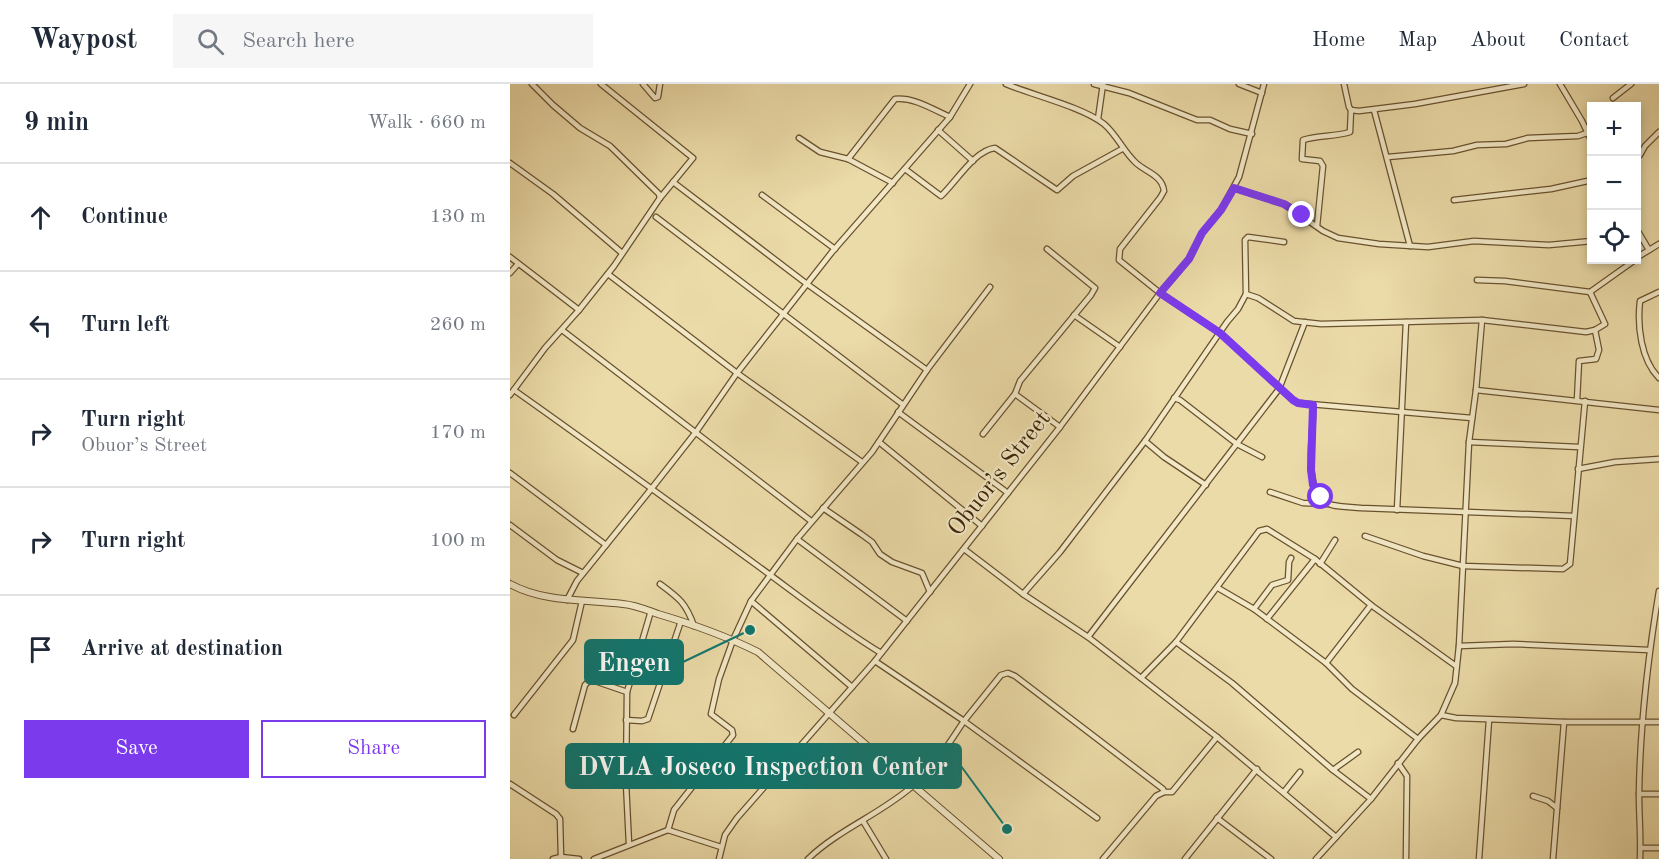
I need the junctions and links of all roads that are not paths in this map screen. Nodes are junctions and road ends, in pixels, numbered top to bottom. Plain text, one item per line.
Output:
1 (532, 84) edge
2 (601, 84) edge
3 (643, 84) edge
4 (660, 84) edge
5 (970, 84) edge
6 (1006, 84) edge
7 (1094, 84) edge
8 (1239, 84) edge
9 (1264, 84) edge
10 (1344, 84) edge
11 (1524, 84) edge
12 (1560, 84) edge
13 (1631, 84) edge
14 (1102, 85) edge
15 (1262, 93) junction
16 (1613, 98) dead end
17 (1351, 110) junction
18 (1374, 110) junction
19 (950, 117) junction
20 (1098, 119) junction
21 (938, 130) junction
22 (1659, 132) edge
23 (1587, 133) joint
24 (1252, 134) junction
25 (799, 138) dead end
26 (1122, 149) junction
27 (1641, 153) edge
28 (1388, 157) junction
29 (848, 159) junction
30 (973, 161) junction
31 (510, 163) edge
32 (905, 169) junction
33 (1587, 181) edge
34 (673, 182) junction
35 (893, 183) junction
36 (1234, 188) junction
37 (762, 195) dead end
38 (660, 198) junction
39 (1454, 200) dead end
40 (656, 217) dead end
41 (1317, 226) junction
42 (1641, 236) edge
43 (1587, 241) edge
44 (1284, 242) dead end
45 (1659, 244) edge
46 (1410, 246) junction
47 (835, 249) junction
48 (1047, 249) dead end
49 (1649, 250) junction
50 (622, 253) junction
51 (1641, 256) edge
52 (510, 257) edge
53 (518, 264) junction
54 (1629, 264) edge
55 (510, 273) edge
56 (608, 274) junction
57 (1477, 280) dead end
58 (807, 284) junction
59 (990, 287) dead end
60 (1590, 292) junction
61 (1659, 292) edge
62 (1160, 293) junction
63 (1246, 294) junction
64 (579, 310) junction
65 (783, 315) junction
66 (1074, 315) junction
67 (1482, 320) junction
68 (1305, 322) junction
69 (1406, 322) junction
70 (562, 330) junction
71 (1595, 330) junction
72 (1220, 333) junction
73 (1120, 347) junction
74 (927, 370) junction
75 (737, 373) junction
76 (1659, 378) edge
77 (1279, 389) junction
78 (1476, 390) junction
79 (512, 393) edge
80 (1015, 394) junction
81 (1174, 398) junction
82 (1577, 400) junction
83 (1585, 401) junction
84 (902, 404) junction
85 (1313, 405) junction
86 (1659, 410) edge
87 (898, 412) junction
88 (1401, 412) junction
89 (1472, 418) junction
90 (1060, 427) junction
91 (696, 432) junction
92 (983, 435) dead end
93 (1145, 441) junction
94 (879, 442) junction
95 (1469, 442) junction
96 (1237, 444) junction
97 (1580, 447) junction
98 (1262, 457) dead end
99 (1659, 459) edge
100 (862, 462) junction
101 (1578, 469) junction
102 (510, 473) edge
103 (1206, 485) junction
104 (652, 488) junction
105 (1270, 492) dead end
106 (1008, 493) junction
107 (1290, 499) junction
108 (1331, 505) junction
109 (1288, 507) dead end
110 (823, 508) junction
111 (1397, 510) junction
112 (1466, 513) junction
113 (1574, 516) junction
114 (812, 521) junction
115 (510, 525) edge
116 (982, 526) junction
117 (1365, 536) dead end
118 (797, 539) junction
119 (1335, 540) dead end
120 (606, 545) junction
121 (964, 549) junction
122 (1291, 558) dead end
123 (1315, 559) junction
124 (1320, 564) junction
125 (1463, 566) junction
126 (584, 573) junction
127 (770, 575) junction
128 (510, 584) edge
129 (660, 584) dead end
130 (1218, 588) junction
131 (1659, 591) edge
132 (930, 592) junction
133 (1023, 594) junction
134 (567, 600) junction
135 (582, 601) junction
136 (752, 601) junction
137 (1371, 605) junction
138 (1254, 609) junction
139 (651, 611) junction
140 (1268, 619) junction
141 (681, 621) junction
142 (907, 621) junction
143 (694, 626) junction
144 (1088, 637) junction
145 (733, 640) junction
146 (1176, 642) junction
147 (1459, 646) junction
148 (1649, 650) junction
149 (881, 653) junction
150 (875, 661) junction
151 (1326, 663) junction
152 (1456, 666) junction
153 (1141, 678) junction
154 (852, 687) junction
155 (627, 692) junction
156 (829, 713) junction
157 (514, 715) dead end
158 (1441, 715) junction
159 (626, 720) junction
160 (1489, 720) junction
161 (964, 721) junction
162 (1564, 722) junction
163 (1644, 722) junction
164 (1659, 722) edge
165 (573, 729) dead end
166 (1217, 737) junction
167 (1418, 739) junction
168 (1358, 752) dead end
169 (1398, 763) junction
170 (1257, 769) junction
171 (1334, 770) junction
172 (1300, 772) dead end
173 (510, 784) edge
174 (915, 785) junction
175 (1164, 792) junction
176 (1284, 792) junction
177 (1639, 794) junction
178 (1659, 794) edge
179 (1533, 796) dead end
180 (1371, 800) junction
181 (1557, 808) junction
182 (1217, 818) junction
183 (1097, 819) dead end
184 (863, 821) junction
185 (668, 830) junction
186 (1335, 837) junction
187 (629, 844) junction
188 (721, 847) junction
189 (1641, 848) junction
190 (1659, 848) edge
191 (561, 857) junction
192 (554, 859) edge
193 (579, 859) edge
194 (594, 859) edge
195 (719, 859) edge
196 (808, 859) edge
197 (886, 859) edge
198 (999, 859) edge
199 (1103, 859) edge
200 (1185, 859) edge
201 (1272, 859) edge
202 (1316, 859) edge
203 (1406, 859) edge
204 (1479, 859) edge
205 (1553, 859) edge
206 (1640, 859) edge

1 - 38 street
2 - 34 street
3 - 4 street
5 - 19 street
6 - 20 street
7 - 14 street
8 - 15 street
9 - 15 street, Obuor’s Street
10 - 17 street
11 - 18 street
12 - 23 street
13 - 16 street
14 - 20 street
14 - 24 street
15 - 24 street, Obuor’s Street
17 - 18 street
17 - 41 street
18 - 28 street
19 - 21 street
19 - 29 street
20 - 26 street
21 - 30 street
21 - 32 street
22 - 27 street
23 - 28 street
24 - 36 street, Obuor’s Street
25 - 29 street
26 - 30 street
26 - 62 street
28 - 46 street
29 - 35 street
30 - 32 street
31 - 50 street
32 - 35 street
33 - 39 street
34 - 38 street
34 - 58 street
35 - 47 street
36 - 41 street
36 - 62 street, Obuor’s Street
37 - 47 street
38 - 50 street
40 - 65 street
41 - 46 street
42 - 49 street
43 - 46 street
44 - 63 street
45 - 49 street
47 - 58 street
48 - 66 street
49 - 51 street
50 - 56 street
52 - 53 street
53 - 55 street
53 - 64 street
54 - 60 street
56 - 64 street
56 - 75 street
57 - 60 street
58 - 65 street
58 - 74 street
59 - 74 street
60 - 71 street
61 - 76 street
62 - 72 street
62 - 73 street, Obuor’s Street
63 - 68 street
63 - 72 street
64 - 70 street
65 - 75 street
65 - 84 street
66 - 73 street
66 - 80 street
67 - 69 street
67 - 71 street
67 - 78 street
68 - 69 street
68 - 77 street
69 - 88 street
70 - 79 street
70 - 91 street
71 - 82 street
72 - 77 street
72 - 81 street
73 - 90 street, Obuor’s Street
74 - 84 street
75 - 91 street
75 - 100 street
77 - 85 street
77 - 96 street
78 - 82 street
78 - 89 street
79 - 104 street
80 - 90 street
80 - 92 street
81 - 93 street
81 - 96 street
82 - 83 street
83 - 86 street
83 - 97 street
84 - 87 street
85 - 88 street
85 - 108 street
87 - 94 street
87 - 106 street
88 - 89 street
88 - 111 street
89 - 95 street
90 - 106 street, Obuor’s Street
91 - 104 street
91 - 114 street
93 - 103 street
93 - 133 street
94 - 100 street
94 - 116 street
95 - 97 street
95 - 112 street
96 - 98 street
96 - 103 street
97 - 101 street
99 - 101 street
100 - 110 street
101 - 113 street
102 - 120 street
103 - 144 street
104 - 120 street
104 - 127 street
105 - 107 street
106 - 116 street, Obuor’s Street
107 - 108 street
107 - 109 street
108 - 111 street
110 - 114 street
110 - 132 street
111 - 112 street
112 - 113 street
112 - 125 street
113 - 125 street
114 - 118 street
115 - 126 street
116 - 121 street, Obuor’s Street
117 - 125 street
118 - 127 street
118 - 142 street
119 - 124 street
120 - 126 street
121 - 132 street, Obuor’s Street
121 - 133 street
122 - 138 street
123 - 124 street
123 - 130 street
123 - 140 street
124 - 137 street
125 - 147 street
126 - 134 street
127 - 136 street
127 - 149 street
128 - 134 street
129 - 143 street
130 - 138 street
130 - 146 street
131 - 148 street
132 - 142 street, Obuor’s Street
133 - 144 street
134 - 135 street
135 - 139 street
135 - 157 street
136 - 145 street
136 - 154 street
137 - 151 street
137 - 152 street
138 - 140 street
139 - 141 street
139 - 155 street
140 - 151 street
141 - 143 street
141 - 159 street
142 - 149 street, Obuor’s Street
143 - 145 street
144 - 153 street
145 - 156 street
145 - 185 street
146 - 153 street
146 - 171 street
147 - 148 street
147 - 152 street
148 - 163 street
149 - 150 street, Obuor’s Street
150 - 154 street, Obuor’s Street
150 - 161 street
151 - 167 street
152 - 158 street
153 - 166 street
154 - 156 street, Obuor’s Street
155 - 159 street
155 - 165 street
156 - 174 street
156 - 188 street, Obuor’s Street
158 - 160 street
158 - 167 street
159 - 187 street
160 - 162 street
160 - 204 street
161 - 174 street
161 - 175 street
161 - 183 street
162 - 163 street
162 - 181 street
163 - 164 street
163 - 177 street
166 - 170 street
166 - 175 street
167 - 169 street
168 - 171 street
169 - 180 street
169 - 203 street
170 - 176 street
170 - 182 street
171 - 180 street
172 - 176 street
173 - 191 street
174 - 184 street
174 - 198 street
175 - 199 street
176 - 186 street
177 - 178 street
177 - 189 street
179 - 181 street
180 - 186 street
181 - 205 street
182 - 200 street
182 - 201 street
184 - 196 street
184 - 197 street
185 - 187 street
185 - 188 street
186 - 202 street
187 - 194 street
188 - 195 street, Obuor’s Street
189 - 190 street
189 - 206 street
191 - 192 street
191 - 193 street

